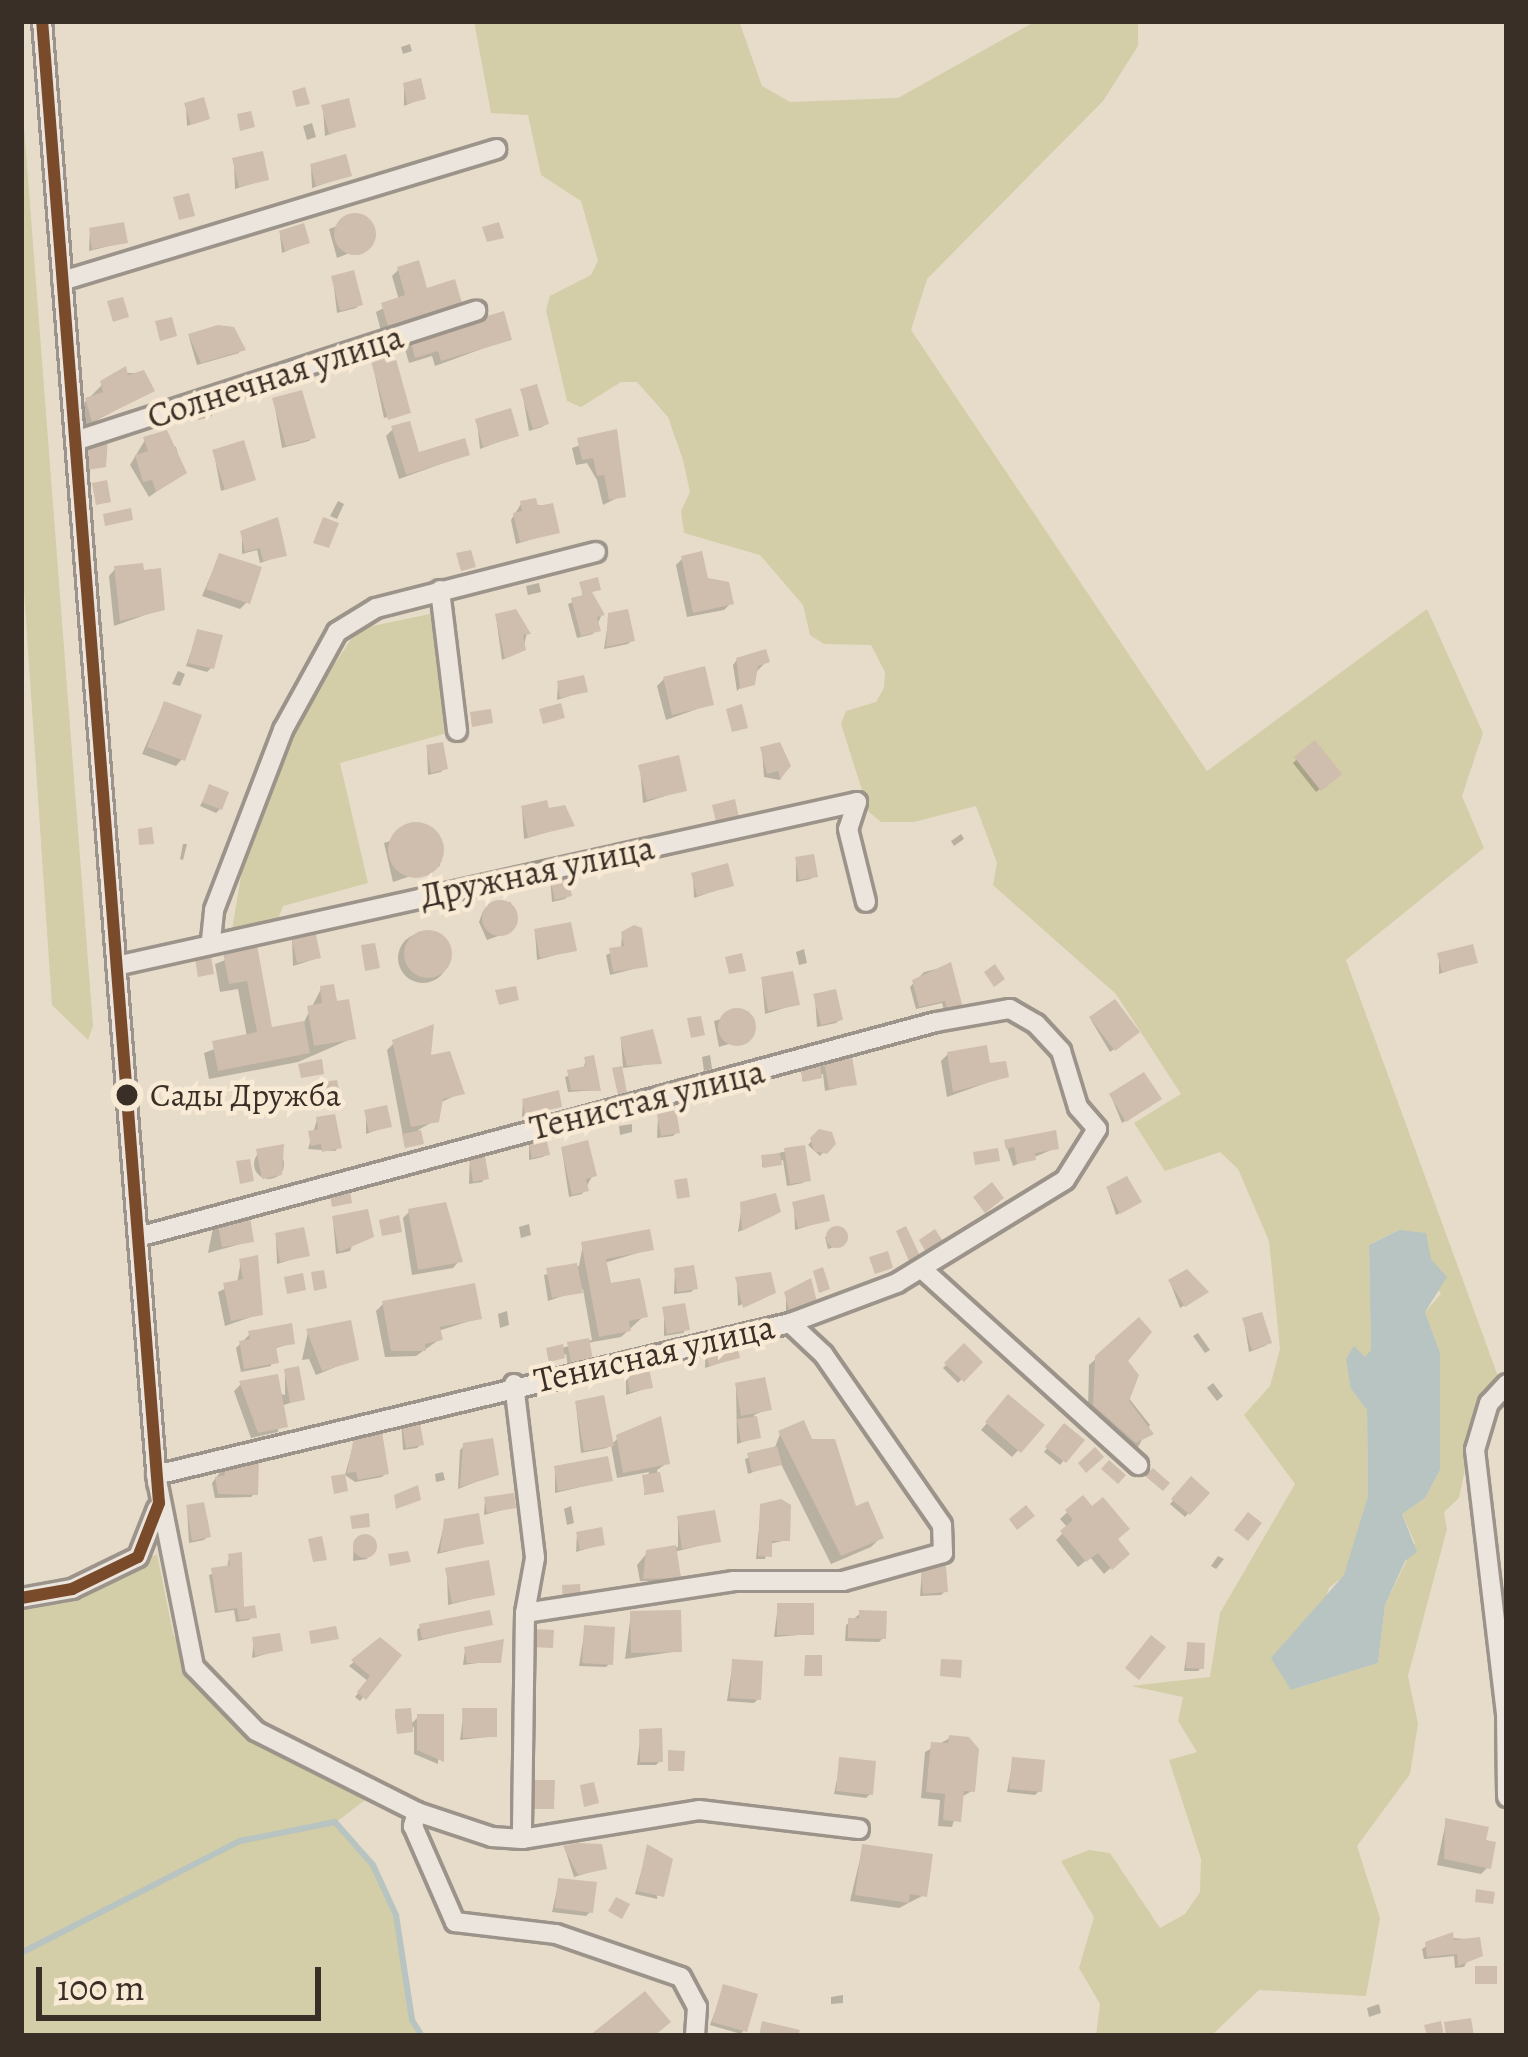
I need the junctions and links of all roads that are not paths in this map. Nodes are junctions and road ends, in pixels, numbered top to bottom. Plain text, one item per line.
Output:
1 (41, 21) edge
2 (496, 149) dead end
3 (62, 281) junction
4 (476, 311) dead end
5 (75, 441) junction
6 (596, 552) dead end
7 (440, 590) junction
8 (457, 731) dead end
9 (866, 902) dead end
10 (212, 940) junction
11 (116, 966) junction
12 (1097, 1129) joint
13 (138, 1237) junction
14 (922, 1269) junction
15 (790, 1323) junction
16 (514, 1384) junction
17 (1507, 1384) edge
18 (1138, 1465) dead end
19 (157, 1475) junction
20 (21, 1598) edge
21 (526, 1613) junction
22 (1507, 1797) edge
23 (417, 1812) junction
24 (860, 1829) dead end
25 (522, 1839) junction
26 (694, 2036) edge

1 - 3 street
2 - 3 street
3 - 5 street
4 - 5 street, Солнечная улица
5 - 11 street
6 - 7 street
7 - 8 street
7 - 10 street
9 - 10 street, Дружная улица
10 - 11 street, Дружная улица
11 - 13 street
12 - 13 street, Тенистая улица
12 - 14 street, Тенисная улица
13 - 19 street
14 - 15 street, Тенисная улица
14 - 18 street
15 - 16 street, Тенисная улица
15 - 21 street
16 - 19 street, Тенисная улица
16 - 21 street
17 - 22 street
19 - 20 street
19 - 23 street
21 - 25 street
23 - 25 street
23 - 26 street
24 - 25 street

